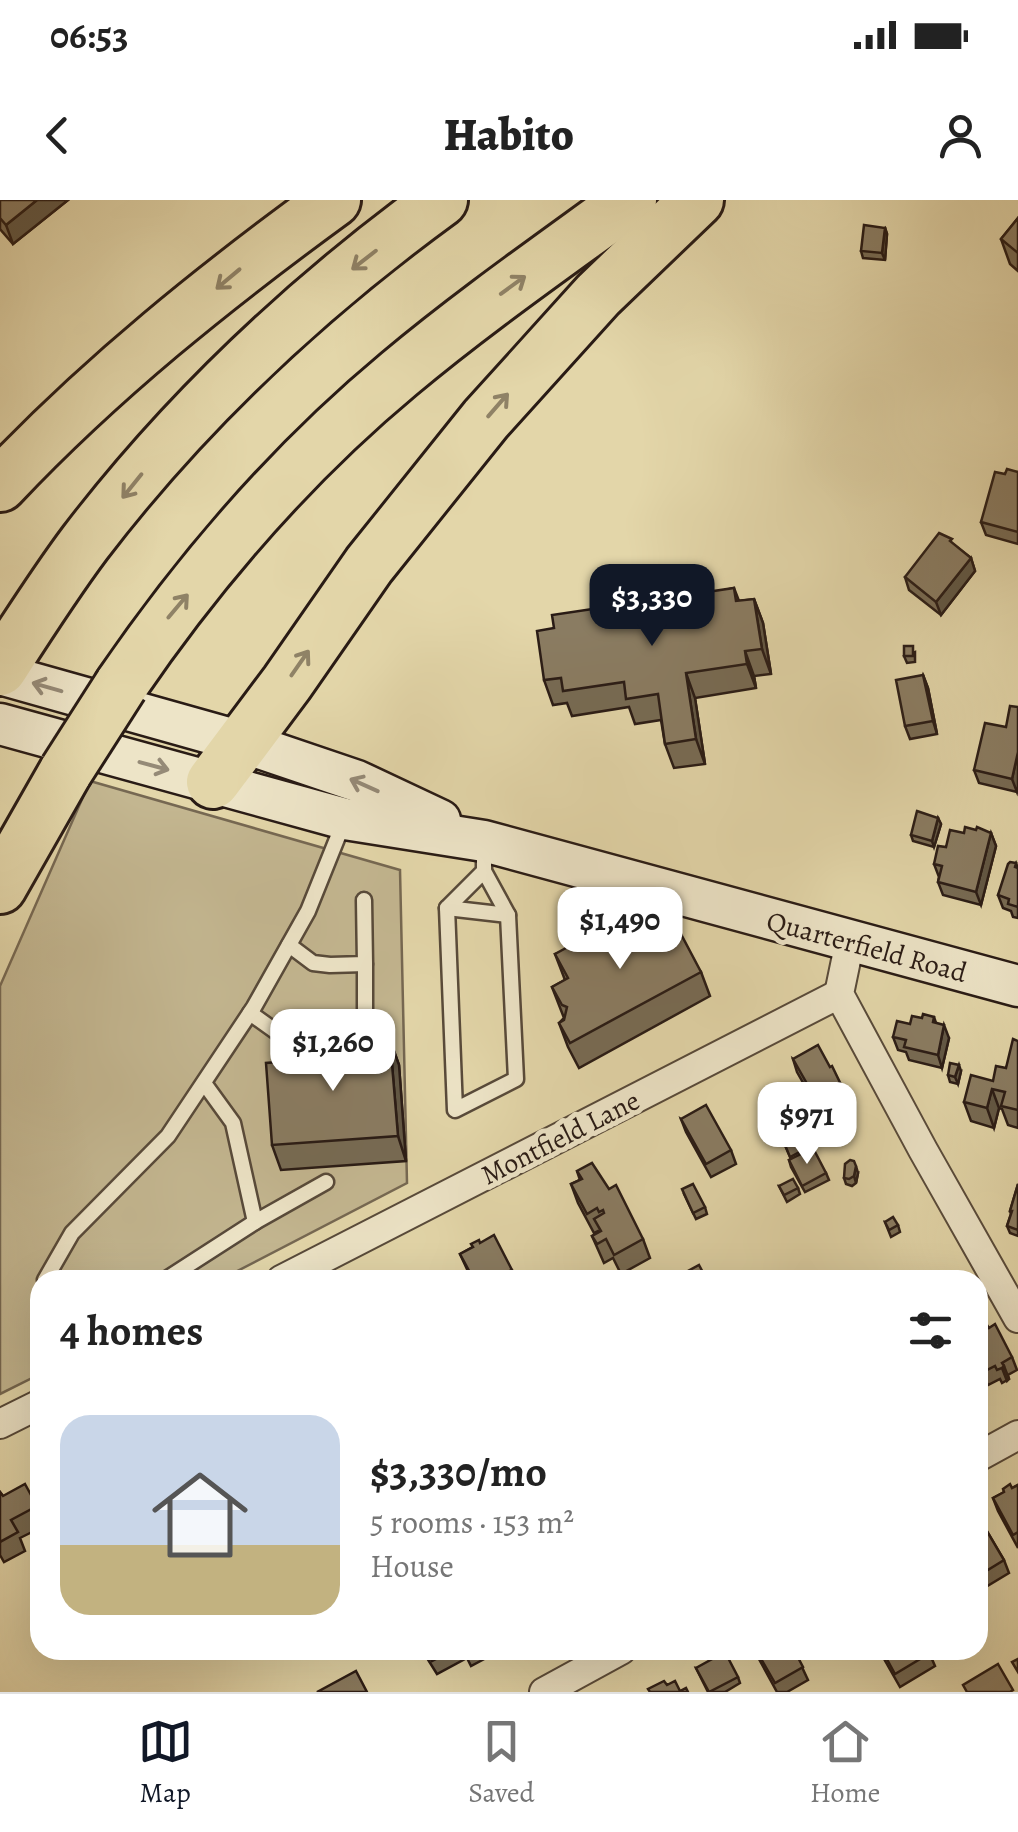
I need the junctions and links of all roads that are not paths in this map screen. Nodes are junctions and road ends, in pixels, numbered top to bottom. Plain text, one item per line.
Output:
1 (334, 200) edge
2 (441, 200) edge
3 (630, 200) edge
4 (696, 200) edge
5 (0, 485) edge
6 (3, 666) edge
7 (0, 724) edge
8 (228, 762) junction
9 (345, 819) junction
10 (484, 856) junction
11 (0, 887) edge
12 (364, 900) dead end
13 (447, 908) junction
14 (508, 914) junction
15 (850, 941) junction
16 (289, 945) junction
17 (364, 964) junction
18 (1018, 986) edge
19 (839, 994) junction
20 (250, 1014) junction
21 (304, 1046) edge
22 (327, 1046) edge
23 (204, 1082) junction
24 (326, 1182) dead end
25 (255, 1222) junction
26 (51, 1270) edge
27 (181, 1270) edge
28 (301, 1270) edge
29 (1018, 1318) edge
30 (30, 1409) edge
31 (0, 1424) edge
32 (1018, 1435) edge
33 (988, 1452) edge
34 (602, 1660) edge
35 (544, 1692) edge

1 -> 5 highway
2 -> 6 highway
11 -> 3 highway, bridge
8 -> 4 highway
8 -> 6 main road, Quarterfield Road
7 -> 8 main road, Quarterfield Road
8 - 9 main road, Quarterfield Road
10 -> 8 main road, Quarterfield Road
9 - 10 main road, Quarterfield Road
9 - 16 lane
10 - 13 lane
10 - 14 lane
10 - 15 main road, Quarterfield Road
12 - 17 lane
13 - 14 lane
13 - 14 lane
15 - 18 main road, Quarterfield Road
15 - 19 street
16 - 17 lane
16 - 20 lane
17 - 22 lane
19 - 28 street, Montfield Lane
19 - 29 street
20 - 21 lane
20 - 23 lane
23 - 25 lane
23 - 26 lane
24 - 25 lane
25 - 27 lane
30 - 31 street
32 - 33 street
34 - 35 street

